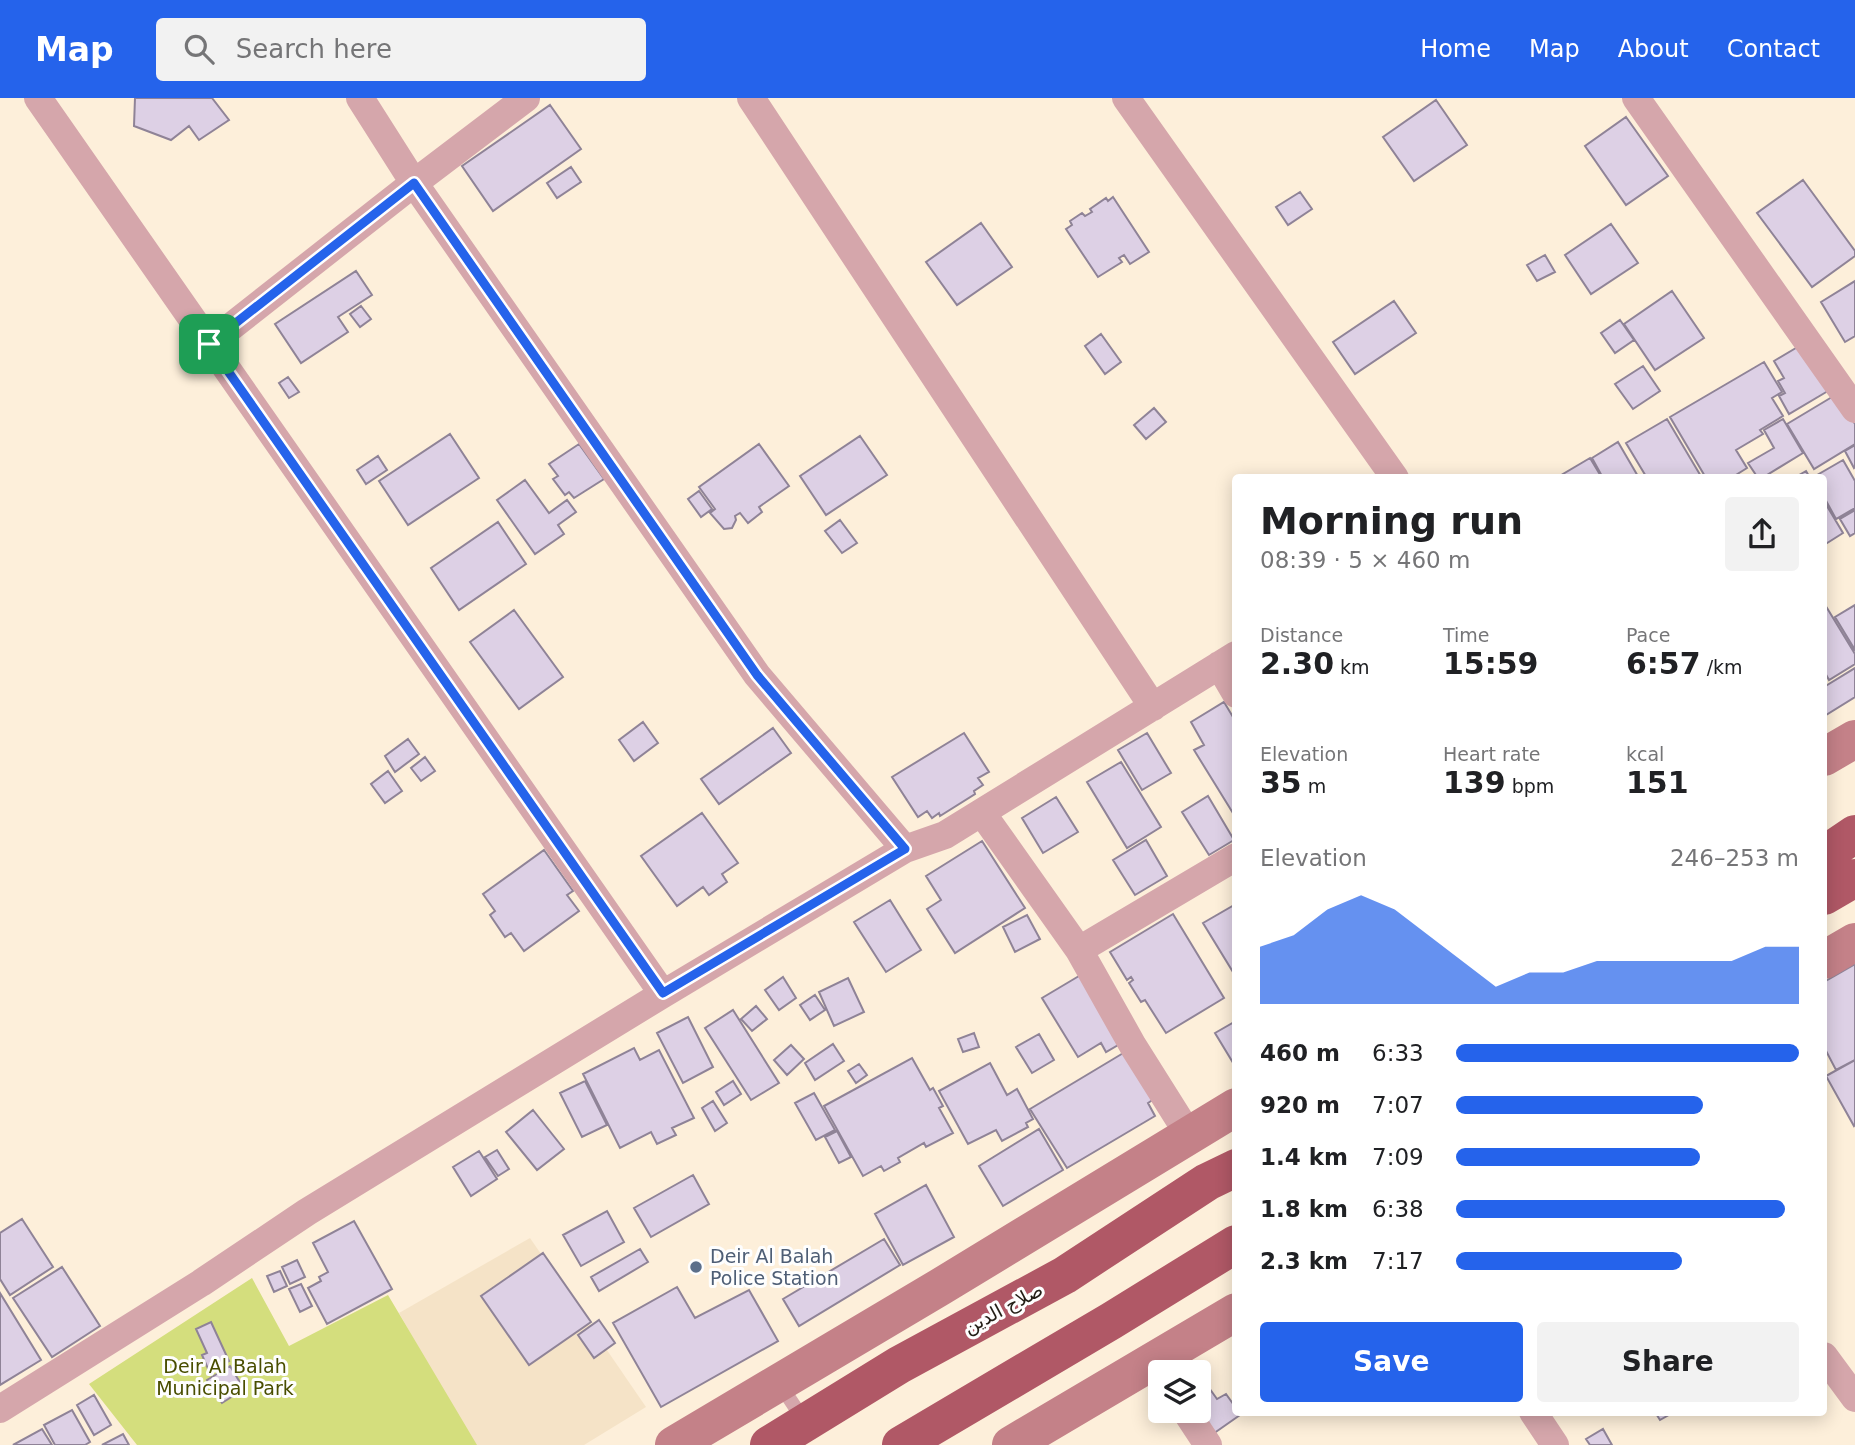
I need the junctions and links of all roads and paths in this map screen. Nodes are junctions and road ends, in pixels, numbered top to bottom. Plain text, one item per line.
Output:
1 (38, 98) edge
2 (360, 98) edge
3 (526, 98) edge
4 (751, 98) edge
5 (1126, 98) edge
6 (1636, 98) edge
7 (414, 183) junction
8 (209, 344) junction
9 (1855, 409) edge
10 (1392, 474) edge
11 (1227, 660) edge
12 (1232, 679) edge
13 (1153, 706) junction
14 (1855, 738) edge
15 (1827, 755) edge
16 (982, 813) junction
17 (1855, 834) edge
18 (905, 849) junction
19 (1827, 853) edge
20 (1232, 859) edge
21 (1855, 877) edge
22 (1827, 894) edge
23 (1855, 942) edge
24 (1079, 950) junction
25 (1827, 958) edge
26 (663, 993) junction
27 (1232, 1109) edge
28 (1189, 1135) junction
29 (1232, 1170) edge
30 (1232, 1246) edge
31 (1232, 1315) edge
32 (1167, 1360) edge
33 (1827, 1360) edge
34 (1148, 1372) edge
35 (779, 1383) junction
36 (1855, 1398) edge
37 (0, 1409) edge
38 (1535, 1416) edge
39 (806, 1423) junction
40 (1194, 1423) edge
41 (674, 1445) edge
42 (769, 1445) edge
43 (901, 1445) edge
44 (1011, 1445) edge
45 (1208, 1445) edge
46 (1555, 1445) edge

1 - 8 street
2 - 7 street
3 - 7 street
4 - 13 street
5 - 10 street
6 - 9 street
7 - 8 street
7 - 18 street
8 - 26 street
11 - 12 street
11 - 13 street
13 - 16 street
14 - 15 main road
16 - 18 street
16 - 24 street
17 - 19 highway
18 - 26 street
20 - 24 street
21 - 22 highway
23 - 25 main road
24 - 28 street
26 - 37 street
27 - 28 main road
28 - 35 main road
29 - 39 highway, صلاح الدين
30 - 43 highway
31 - 32 main road
33 - 36 street
34 - 44 main road
35 - 39 lane
35 - 41 main road
38 - 46 street
39 - 42 highway, صلاح الدين
40 - 45 street

